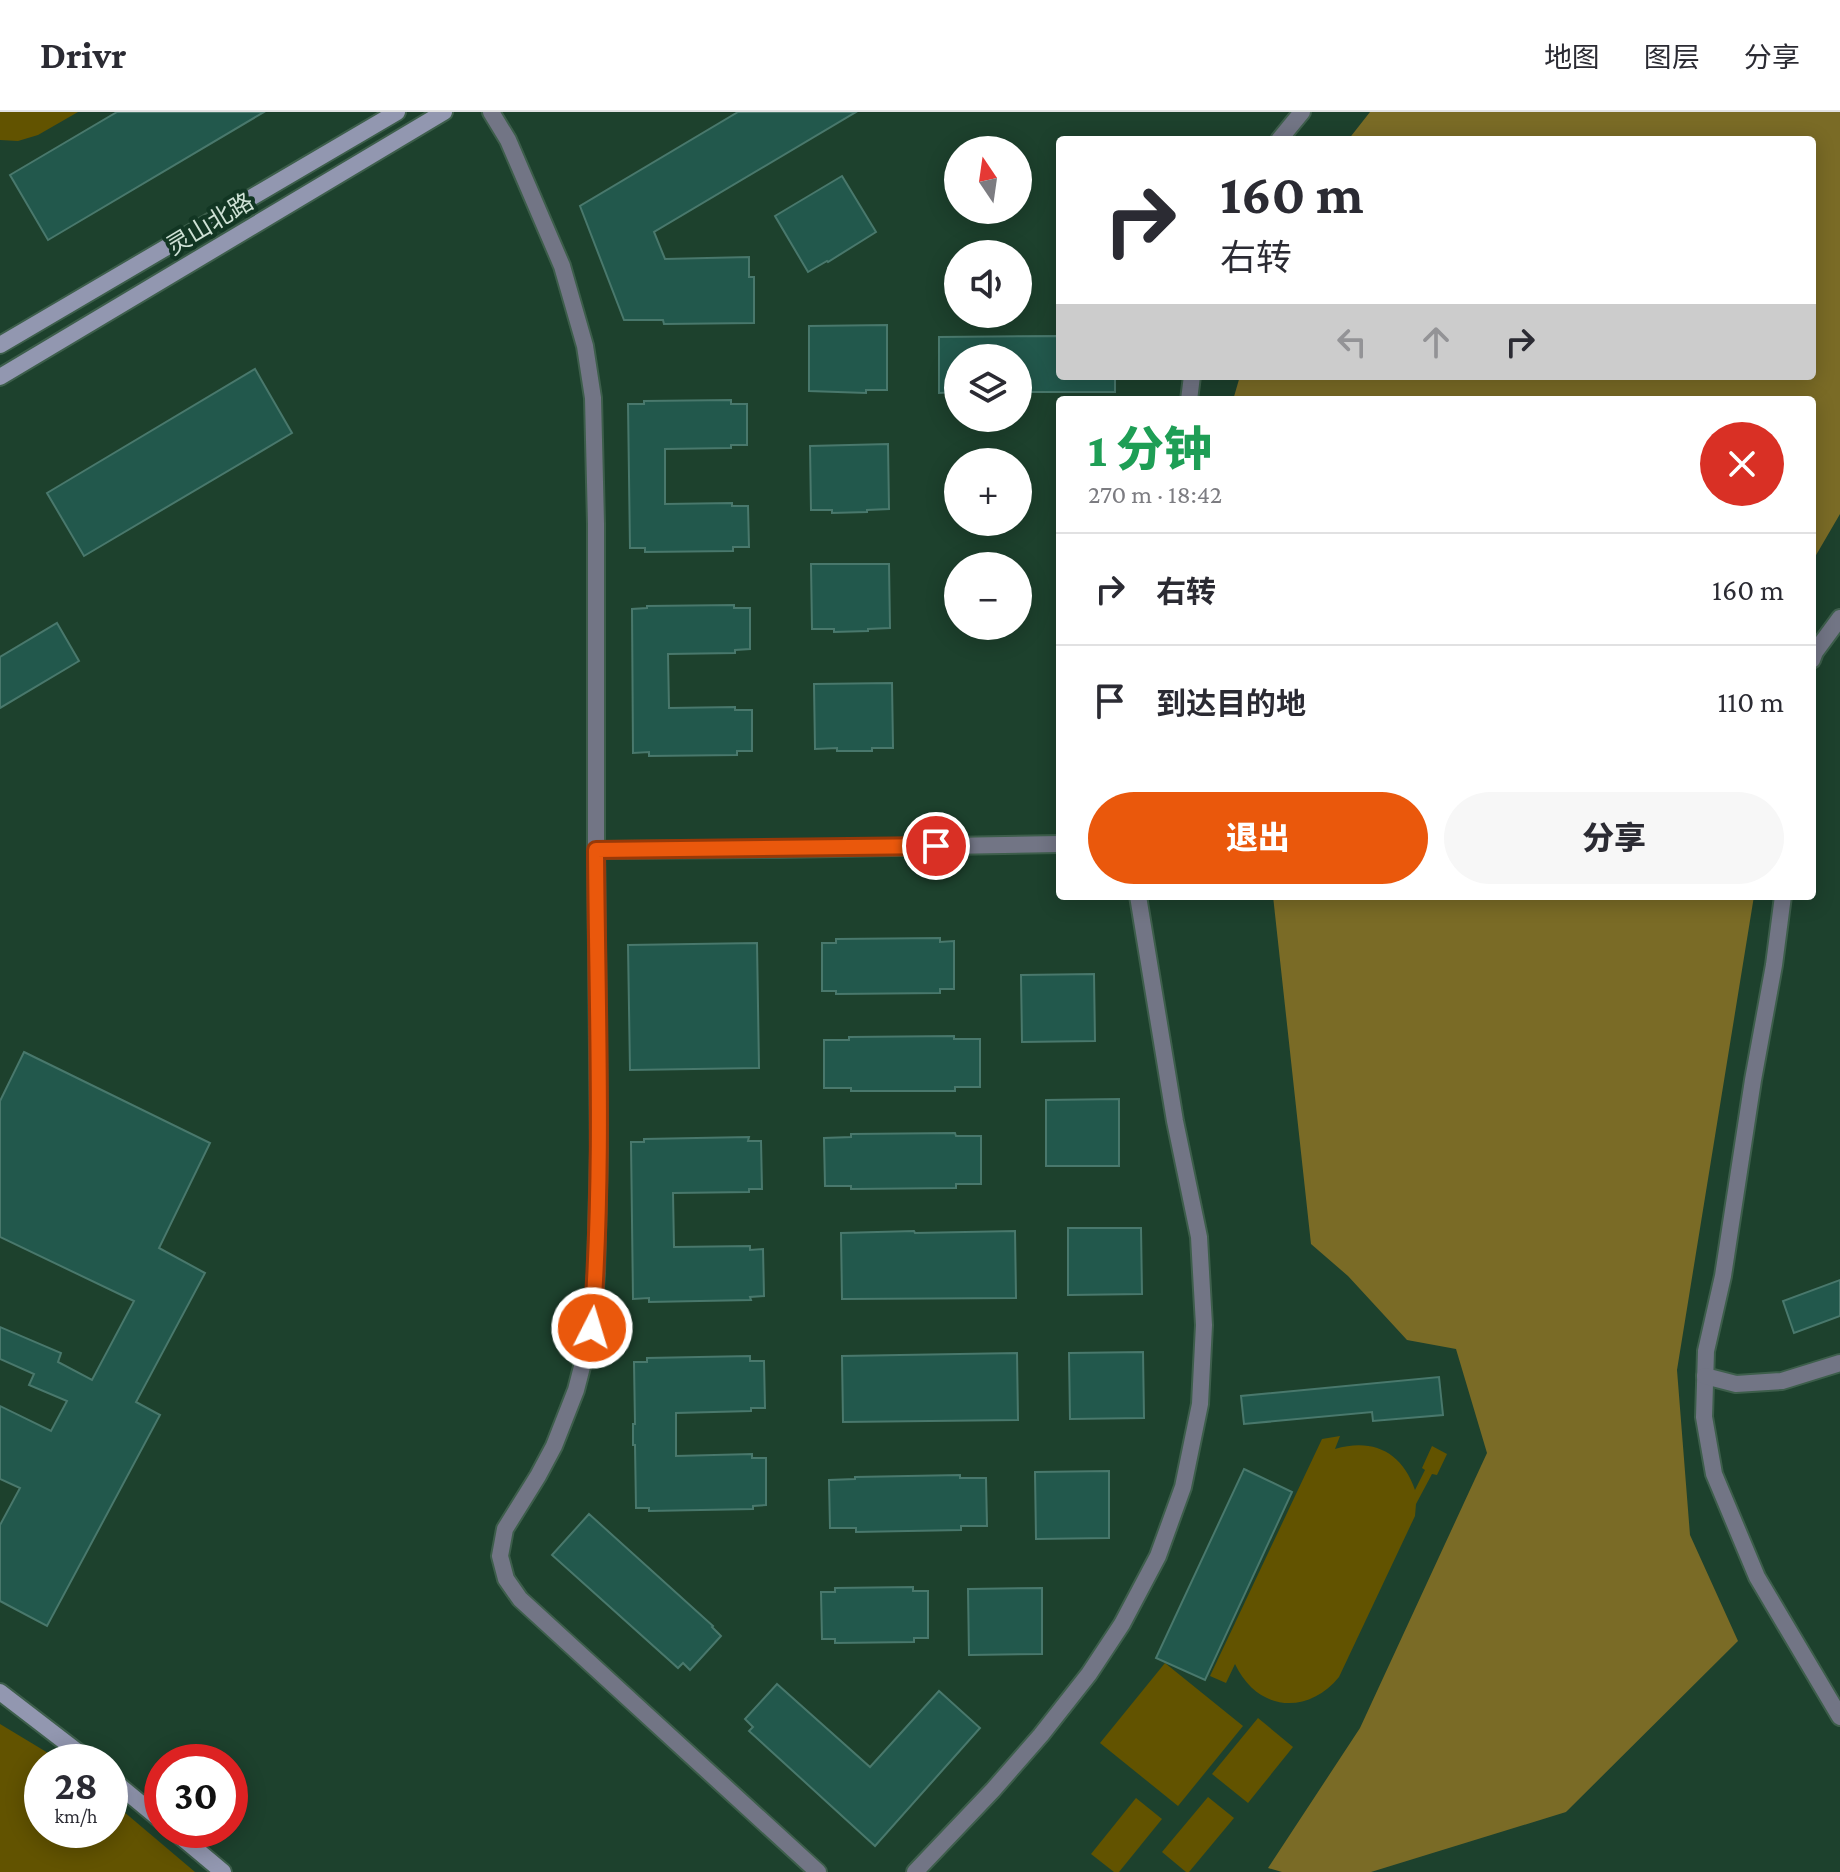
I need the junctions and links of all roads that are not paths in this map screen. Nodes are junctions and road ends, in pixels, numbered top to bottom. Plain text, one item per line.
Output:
1 (397, 112) edge
2 (444, 112) edge
3 (491, 112) edge
4 (1302, 112) edge
5 (1282, 136) edge
6 (0, 345) edge
7 (0, 377) edge
8 (1840, 618) edge
9 (1816, 651) edge
10 (1056, 844) edge
11 (596, 850) junction
12 (1139, 900) edge
13 (1782, 900) edge
14 (1840, 1363) edge
15 (1705, 1376) junction
16 (0, 1692) edge
17 (1840, 1717) edge
18 (68, 1744) edge
19 (128, 1793) edge
20 (144, 1806) edge
21 (194, 1848) edge
22 (223, 1872) edge
23 (818, 1872) edge
24 (915, 1872) edge

1 - 6 street, 灵山北路
2 - 7 street, 灵山北路
3 - 11 street
4 - 5 street
8 - 9 street
10 - 11 street
11 - 23 street
12 - 24 street
13 - 15 street
14 - 15 street
15 - 17 street
16 - 18 street
19 - 20 street
21 - 22 street

